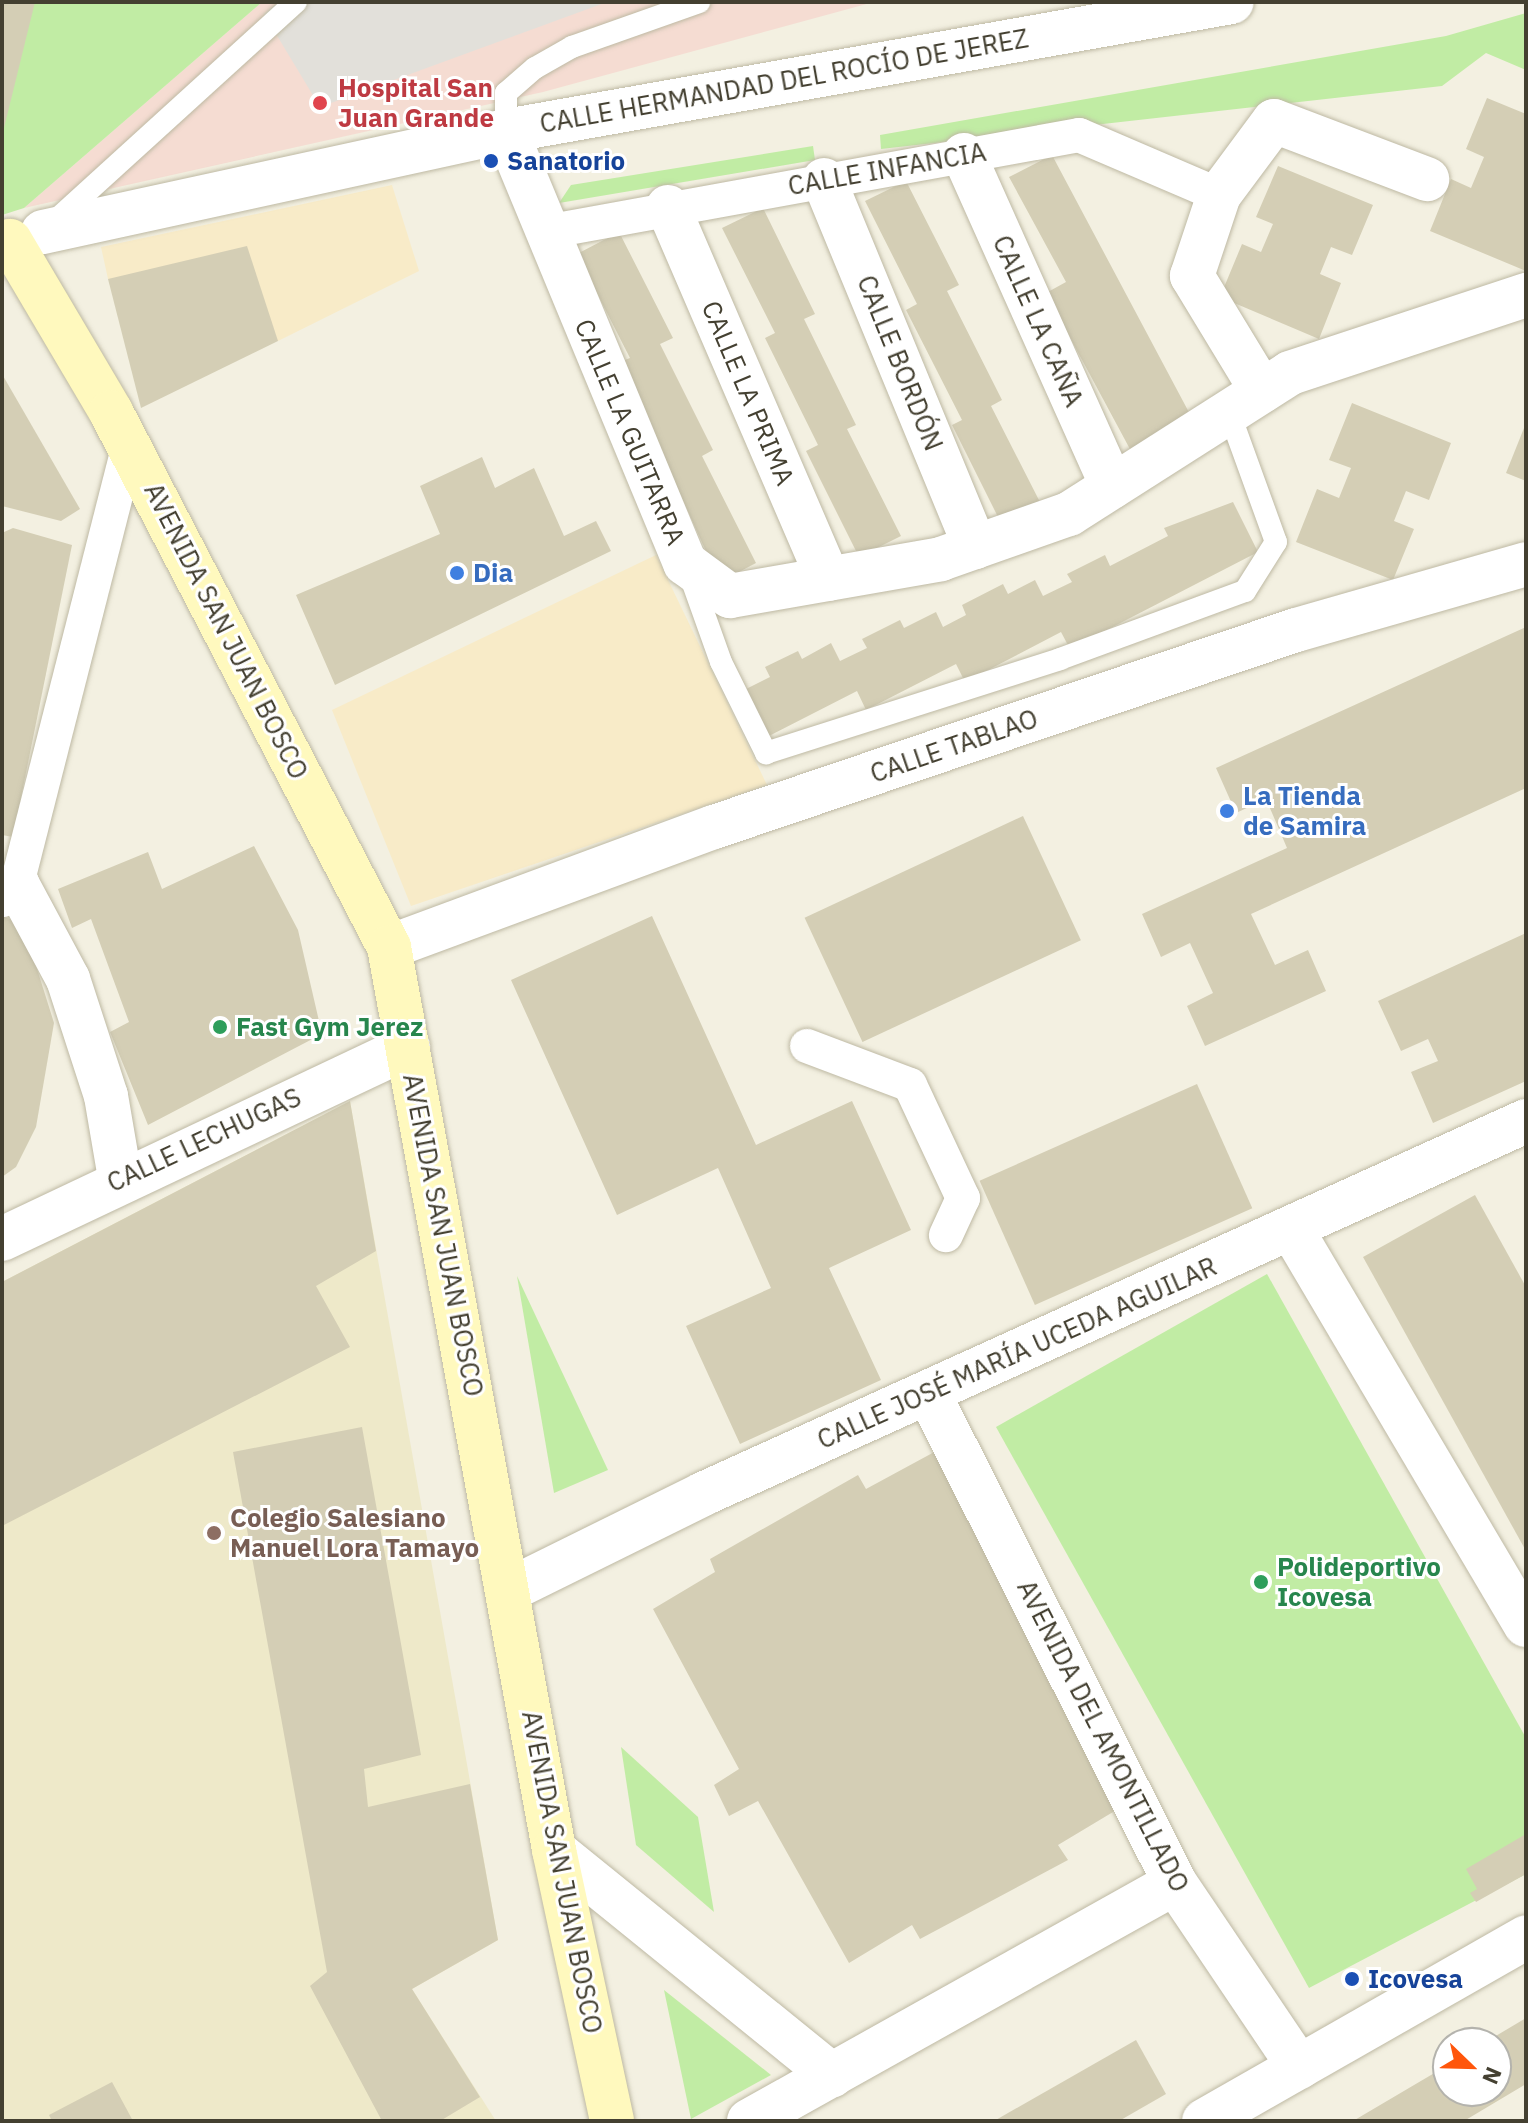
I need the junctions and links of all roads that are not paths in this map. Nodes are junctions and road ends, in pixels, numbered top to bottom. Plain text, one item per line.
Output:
1 (296, 2) edge
2 (699, 2) edge
3 (1232, 2) edge
4 (506, 131) junction
5 (964, 155) junction
6 (1427, 179) dead end
7 (824, 180) junction
8 (1219, 195) junction
9 (668, 207) junction
10 (546, 232) junction
11 (18, 239) edge
12 (1526, 295) edge
13 (1246, 401) junction
14 (129, 444) junction
15 (1112, 486) junction
16 (975, 547) junction
17 (685, 563) junction
18 (1526, 564) edge
19 (828, 579) junction
20 (9, 889) edge
21 (389, 947) junction
22 (807, 1046) dead end
23 (408, 1047) junction
24 (1526, 1121) edge
25 (120, 1178) junction
26 (1292, 1230) junction
27 (946, 1235) dead end
28 (2, 1239) edge
29 (928, 1392) junction
30 (511, 1589) junction
31 (1526, 1625) edge
32 (554, 1850) junction
33 (1175, 1883) junction
34 (1526, 1937) edge
35 (1299, 2067) junction
36 (832, 2075) junction
37 (612, 2121) edge
38 (749, 2121) edge
39 (1204, 2121) edge

1 - 11 lane
2 - 4 lane, CALLE LA GUITARRA
3 - 4 street, CALLE HERMANDAD DEL ROCÍO DE JEREZ
4 - 10 street, CALLE LA GUITARRA
4 - 11 street, CALLE HERMANDAD DEL ROCÍO DE JEREZ
5 - 7 street, CALLE INFANCIA
5 - 8 street, CALLE INFANCIA
5 - 15 street, CALLE LA CAÑA
6 - 8 street
7 - 9 street, CALLE INFANCIA
7 - 16 street, CALLE BORDÓN
8 - 13 street
9 - 10 street, CALLE INFANCIA
9 - 19 street, CALLE LA PRIMA
10 - 17 street, CALLE LA GUITARRA
11 - 14 main road, AVENIDA SAN JUAN BOSCO
12 - 13 street, CALLE LA GUITARRA
13 - 15 street, CALLE LA GUITARRA
13 - 17 lane
14 - 20 street
14 - 21 main road, AVENIDA SAN JUAN BOSCO
15 - 16 street, CALLE LA GUITARRA
16 - 19 street, CALLE LA GUITARRA
17 - 19 street, CALLE LA GUITARRA
18 - 21 street, CALLE TABLAO
20 - 25 street
21 - 23 main road, AVENIDA SAN JUAN BOSCO
22 - 27 street
23 - 25 street, CALLE LECHUGAS
23 - 30 main road, AVENIDA SAN JUAN BOSCO
24 - 26 street, CALLE JOSÉ MARÍA UCEDA AGUILAR
25 - 28 street, CALLE LECHUGAS
26 - 29 street, CALLE JOSÉ MARÍA UCEDA AGUILAR
26 - 31 street
29 - 30 street, CALLE JOSÉ MARÍA UCEDA AGUILAR
29 - 33 street, AVENIDA DEL AMONTILLADO
30 - 32 main road, AVENIDA SAN JUAN BOSCO
32 - 36 street
32 - 37 main road, AVENIDA SAN JUAN BOSCO
33 - 35 street, AVENIDA DEL AMONTILLADO
33 - 36 street
34 - 35 street
35 - 39 street
36 - 38 street

